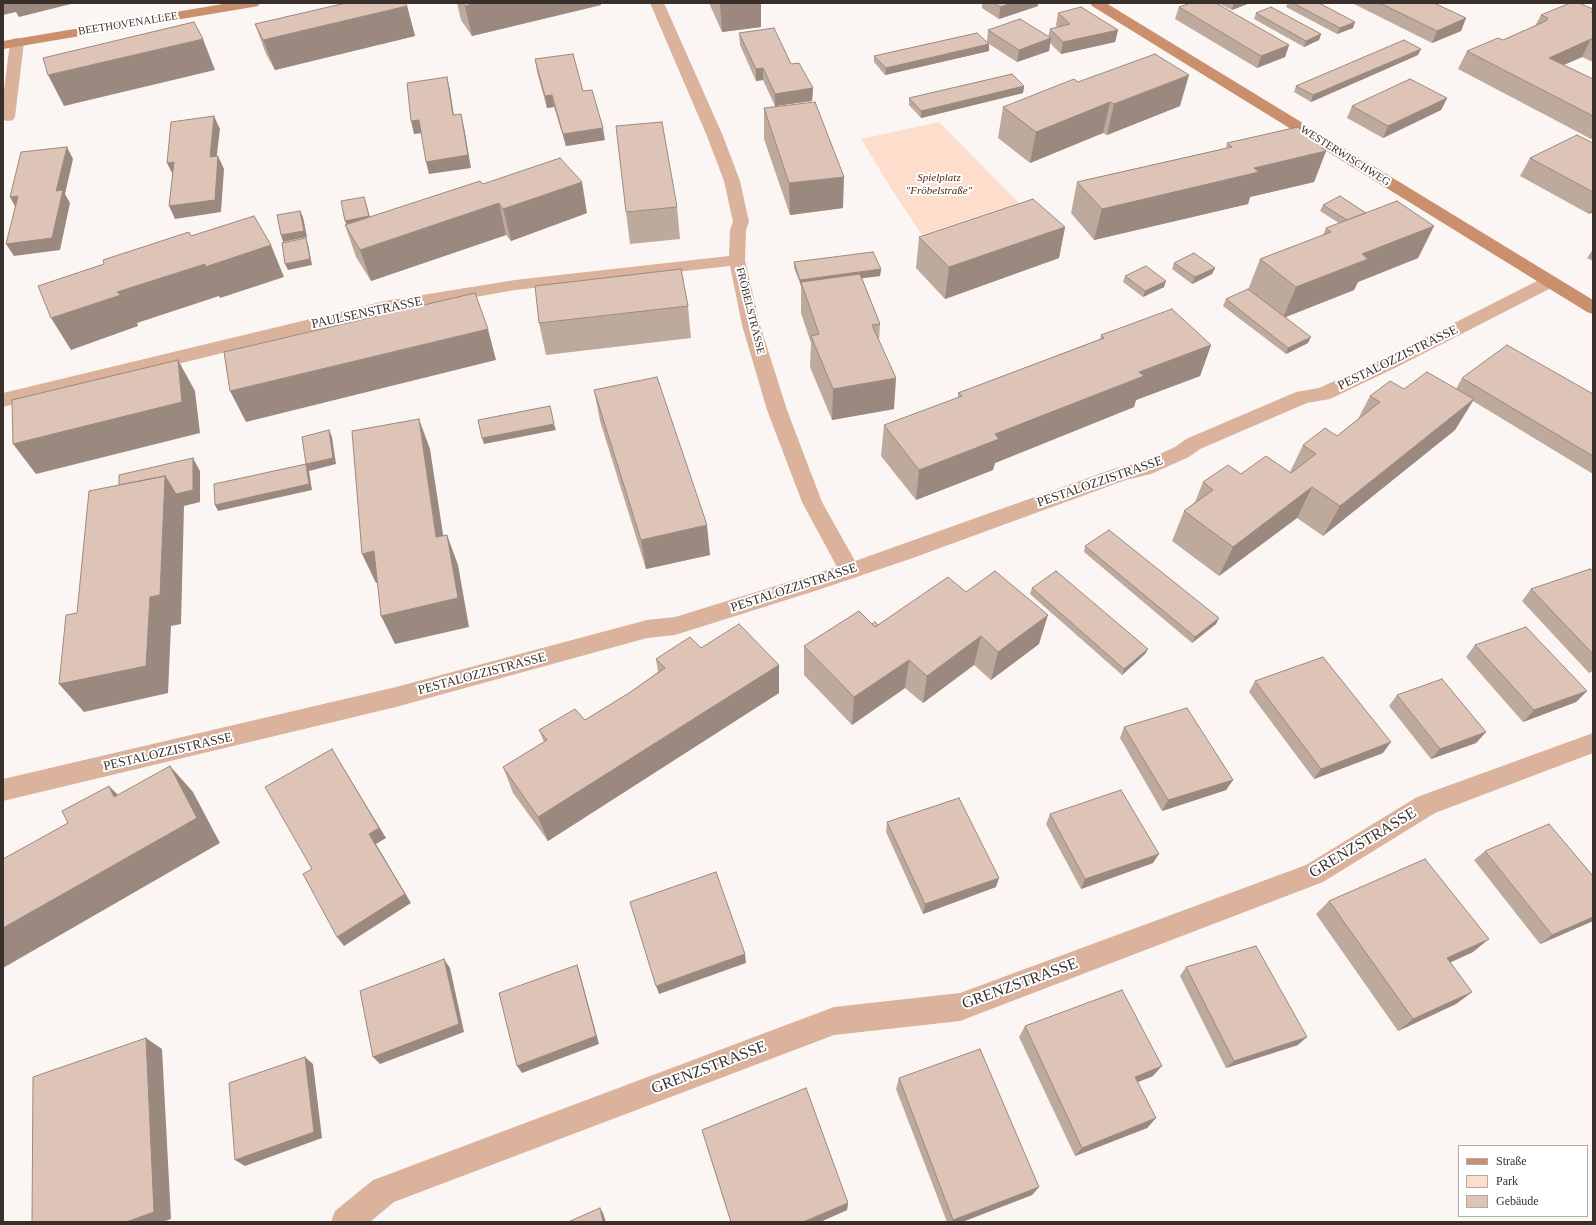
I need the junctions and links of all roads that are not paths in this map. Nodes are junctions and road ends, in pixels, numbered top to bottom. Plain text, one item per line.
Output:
1 (253, 3) edge
2 (657, 3) edge
3 (1097, 3) edge
4 (10, 44) edge
5 (8, 116) dead end
6 (737, 260) junction
7 (1549, 282) junction
8 (1593, 308) edge
9 (3, 400) edge
10 (849, 570) junction
11 (1593, 743) edge
12 (3, 790) edge
13 (346, 1222) edge

1 - 4 street, BEETHOVENALLEE
2 - 6 street, FRÖBELSTRASSE
3 - 7 street, WESTERWISCHWEG
4 - 5 street
6 - 9 street, PAULSENSTRASSE
6 - 10 street, FRÖBELSTRASSE
7 - 8 street, WESTERWISCHWEG
7 - 10 street, PESTALOZZISTRASSE
10 - 12 street, PESTALOZZISTRASSE
11 - 13 street, GRENZSTRASSE

